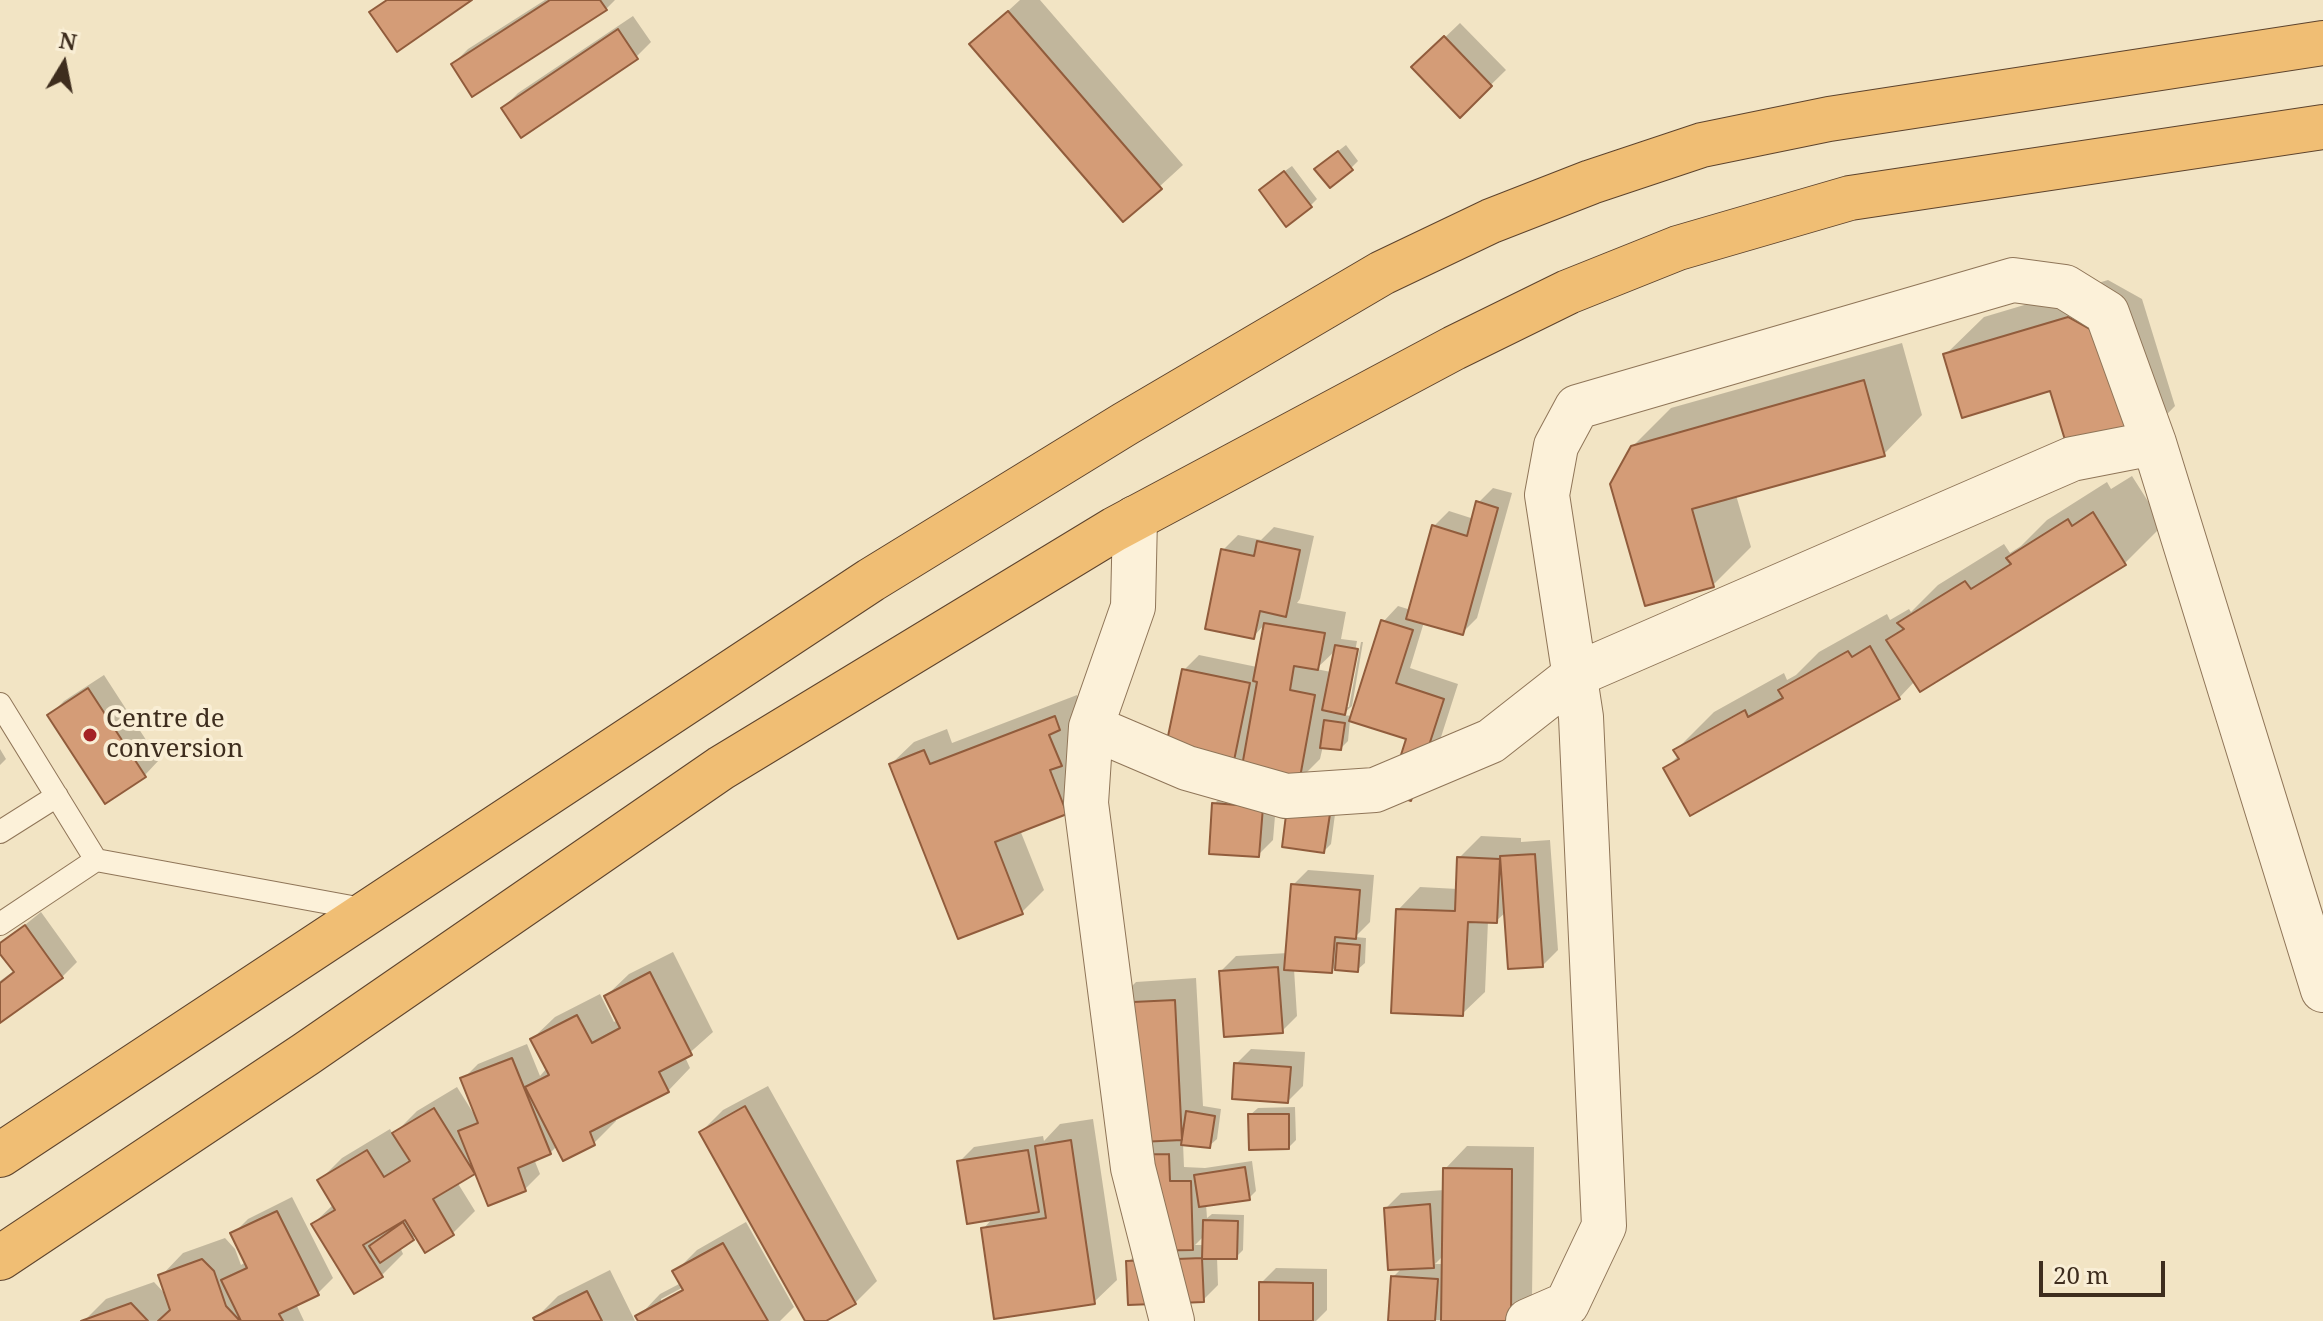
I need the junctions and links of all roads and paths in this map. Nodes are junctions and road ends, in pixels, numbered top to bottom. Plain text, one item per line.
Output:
1 (2323, 43) edge
2 (2323, 127) edge
3 (2154, 443) junction
4 (1135, 518) junction
5 (1575, 675) junction
6 (0, 704) edge
7 (1091, 727) junction
8 (57, 796) junction
9 (0, 832) edge
10 (96, 860) junction
11 (373, 911) junction
12 (0, 924) edge
13 (2323, 990) edge
14 (0, 1155) edge
15 (0, 1258) edge
16 (1172, 1321) edge
17 (1528, 1321) edge

1 - 11 highway
2 - 4 highway
3 - 5 street
3 - 5 street
3 - 13 street
4 - 7 street
4 - 15 highway
5 - 7 street
5 - 17 street
6 - 8 lane
7 - 16 street
8 - 9 lane
8 - 10 lane
10 - 11 lane
10 - 12 lane
11 - 14 highway

